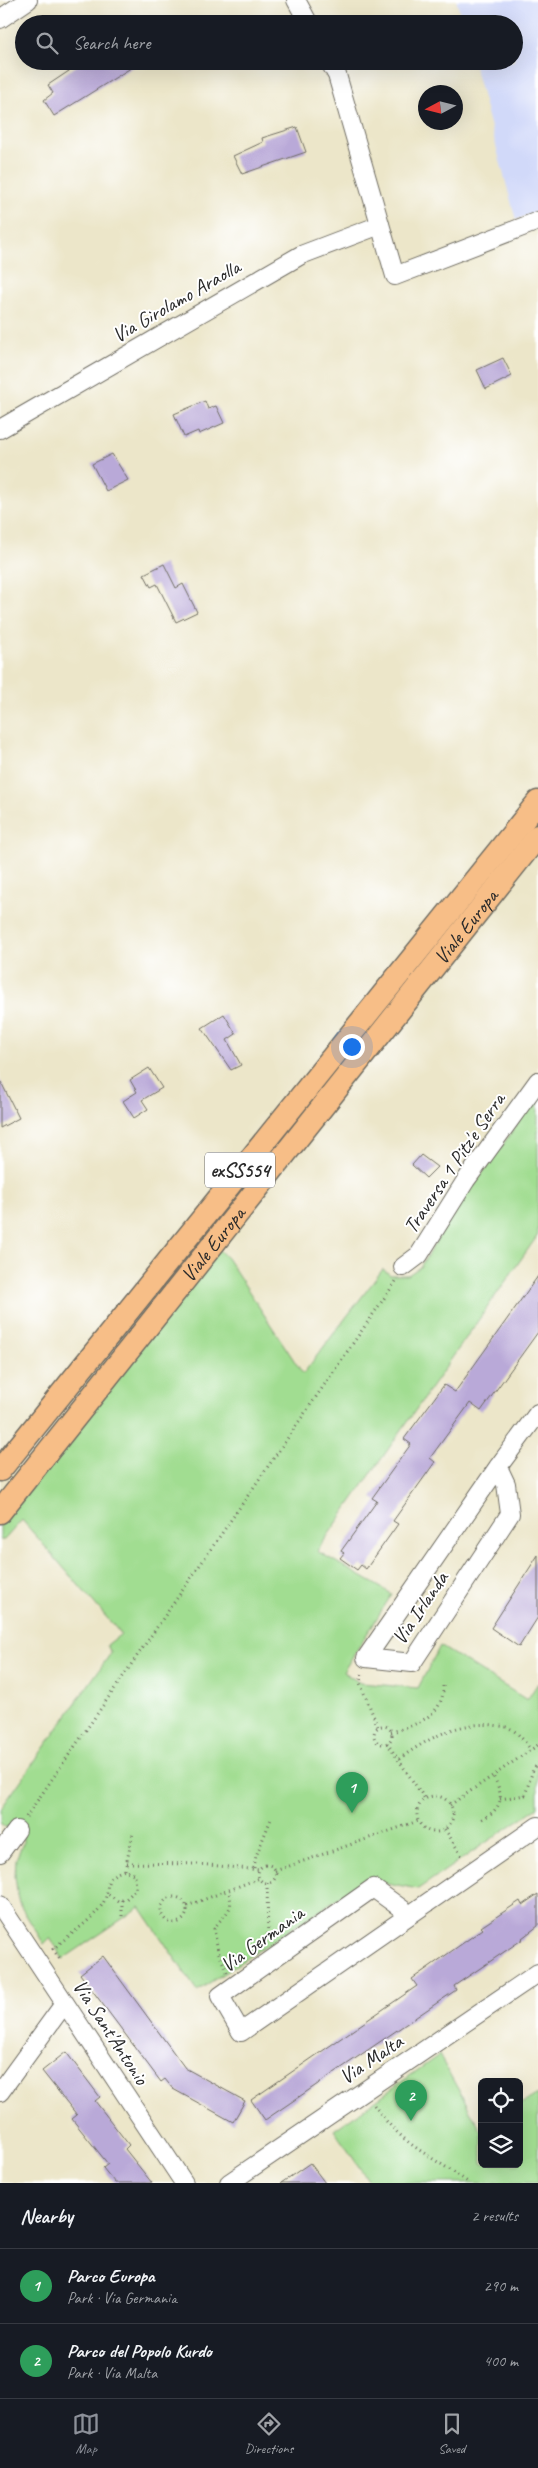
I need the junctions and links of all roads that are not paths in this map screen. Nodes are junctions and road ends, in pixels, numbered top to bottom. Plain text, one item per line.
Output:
1 (28, 0) edge
2 (296, 0) edge
3 (304, 15) edge
4 (0, 20) edge
5 (334, 70) edge
6 (538, 221) edge
7 (380, 224) junction
8 (0, 429) edge
9 (538, 802) edge
10 (538, 836) edge
11 (538, 1081) edge
12 (403, 1267) road end
13 (538, 1413) edge
14 (498, 1467) junction
15 (0, 1470) edge
16 (0, 1512) edge
17 (538, 1826) edge
18 (17, 1830) road end
19 (0, 1853) edge
20 (0, 1905) edge
21 (409, 1914) junction
22 (538, 1973) edge
23 (64, 2004) junction
24 (0, 2092) edge
25 (184, 2183) edge
26 (229, 2183) edge

1 - 4 street
2 - 3 street
5 - 7 street
6 - 7 street
7 - 8 street, Via Girolamo Araolla
9 - 15 main road, Viale Europa / exSS554
10 - 16 main road, Viale Europa / exSS554
11 - 12 street, Traversa 1 Pitz'e Serra
13 - 14 street, Via Irlanda
14 - 14 street, Via Irlanda
17 - 21 street, Via Germania
18 - 19 street
20 - 23 street, Via Sant'Antonio
21 - 21 street, Via Germania
22 - 26 street, Via Malta
23 - 24 street
23 - 25 street, Via Sant'Antonio

